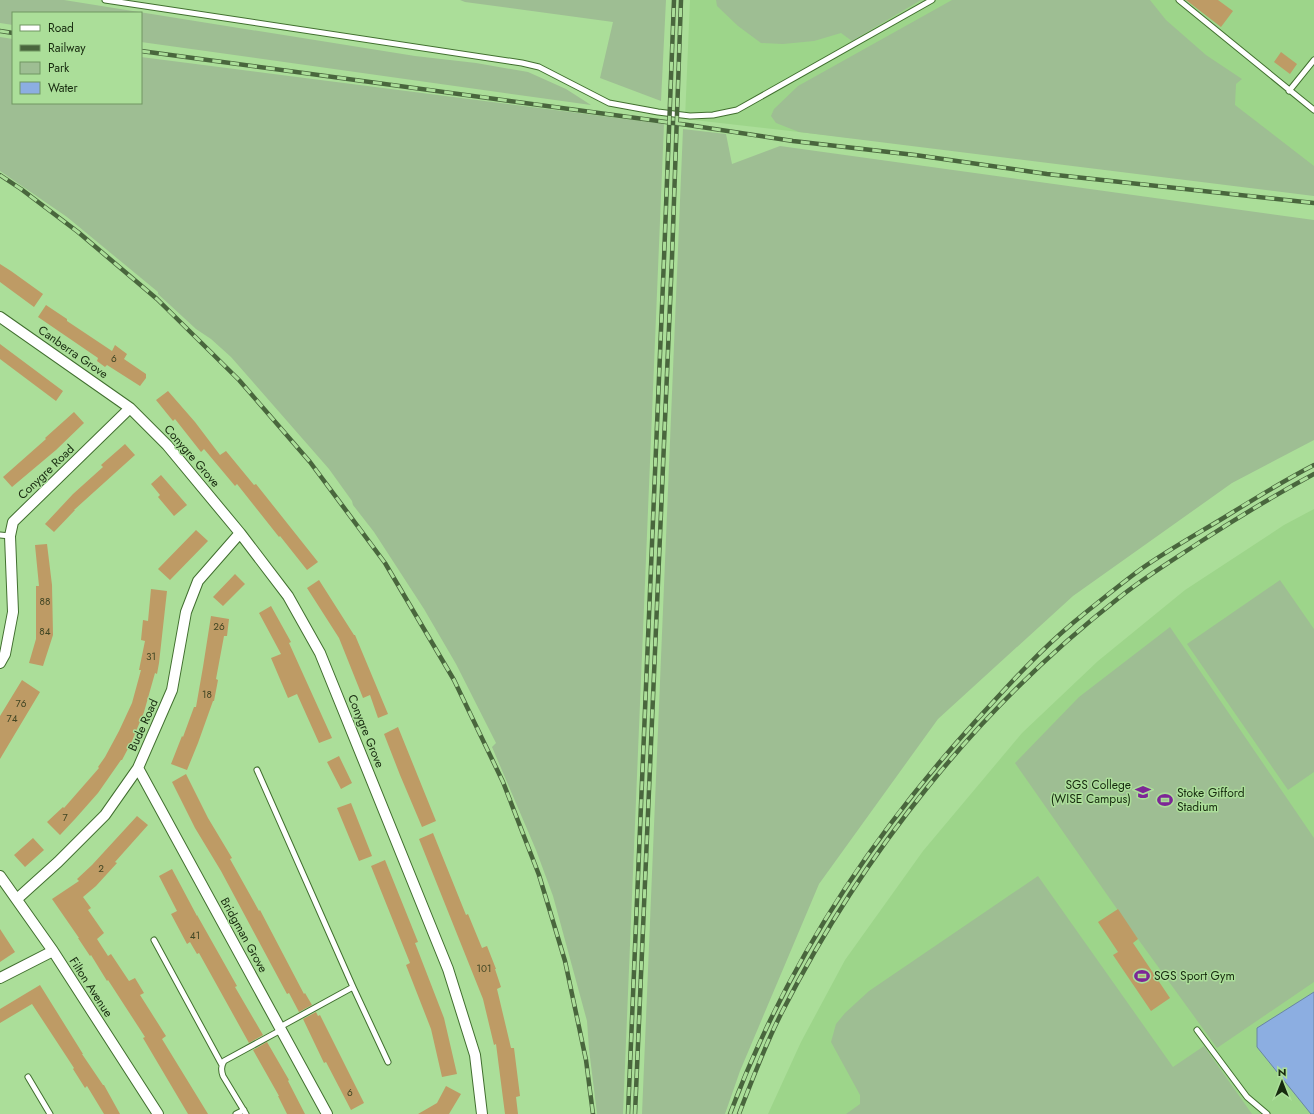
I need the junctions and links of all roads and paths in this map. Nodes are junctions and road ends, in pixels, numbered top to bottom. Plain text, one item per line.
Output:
1 (106, 0) edge
2 (932, 0) edge
3 (1179, 0) edge
4 (1314, 60) edge
5 (1289, 91) junction
6 (1314, 110) edge
7 (0, 317) edge
8 (130, 408) junction
9 (240, 533) junction
10 (5, 536) edge
11 (0, 663) edge
12 (138, 768) junction
13 (257, 770) dead end
14 (0, 876) edge
15 (17, 899) junction
16 (154, 940) dead end
17 (53, 951) junction
18 (0, 978) edge
19 (353, 987) junction
20 (281, 1029) junction
21 (1197, 1030) dead end
22 (388, 1062) dead end
23 (222, 1065) junction
24 (28, 1077) dead end
25 (245, 1112) edge
26 (49, 1114) edge
27 (158, 1114) edge
28 (236, 1114) edge
29 (327, 1114) edge
30 (482, 1114) edge
31 (1267, 1114) edge

1 - 2 lane
3 - 5 lane
4 - 5 lane
5 - 6 lane
7 - 8 street, Canberra Grove
8 - 9 street, Conygre Grove
8 - 10 street, Conygre Road
9 - 12 street, Bude Road
9 - 30 street, Conygre Grove
10 - 11 street, Conygre Road
12 - 15 street, Bude Road
12 - 20 street, Bridgman Grove
13 - 19 lane
14 - 15 street, Filton Avenue
15 - 17 street, Filton Avenue
16 - 23 lane
17 - 18 street
17 - 27 street, Filton Avenue
19 - 20 lane
19 - 22 lane
20 - 23 lane
20 - 29 street, Bridgman Grove
21 - 31 lane
23 - 25 lane
24 - 26 lane
25 - 28 lane

